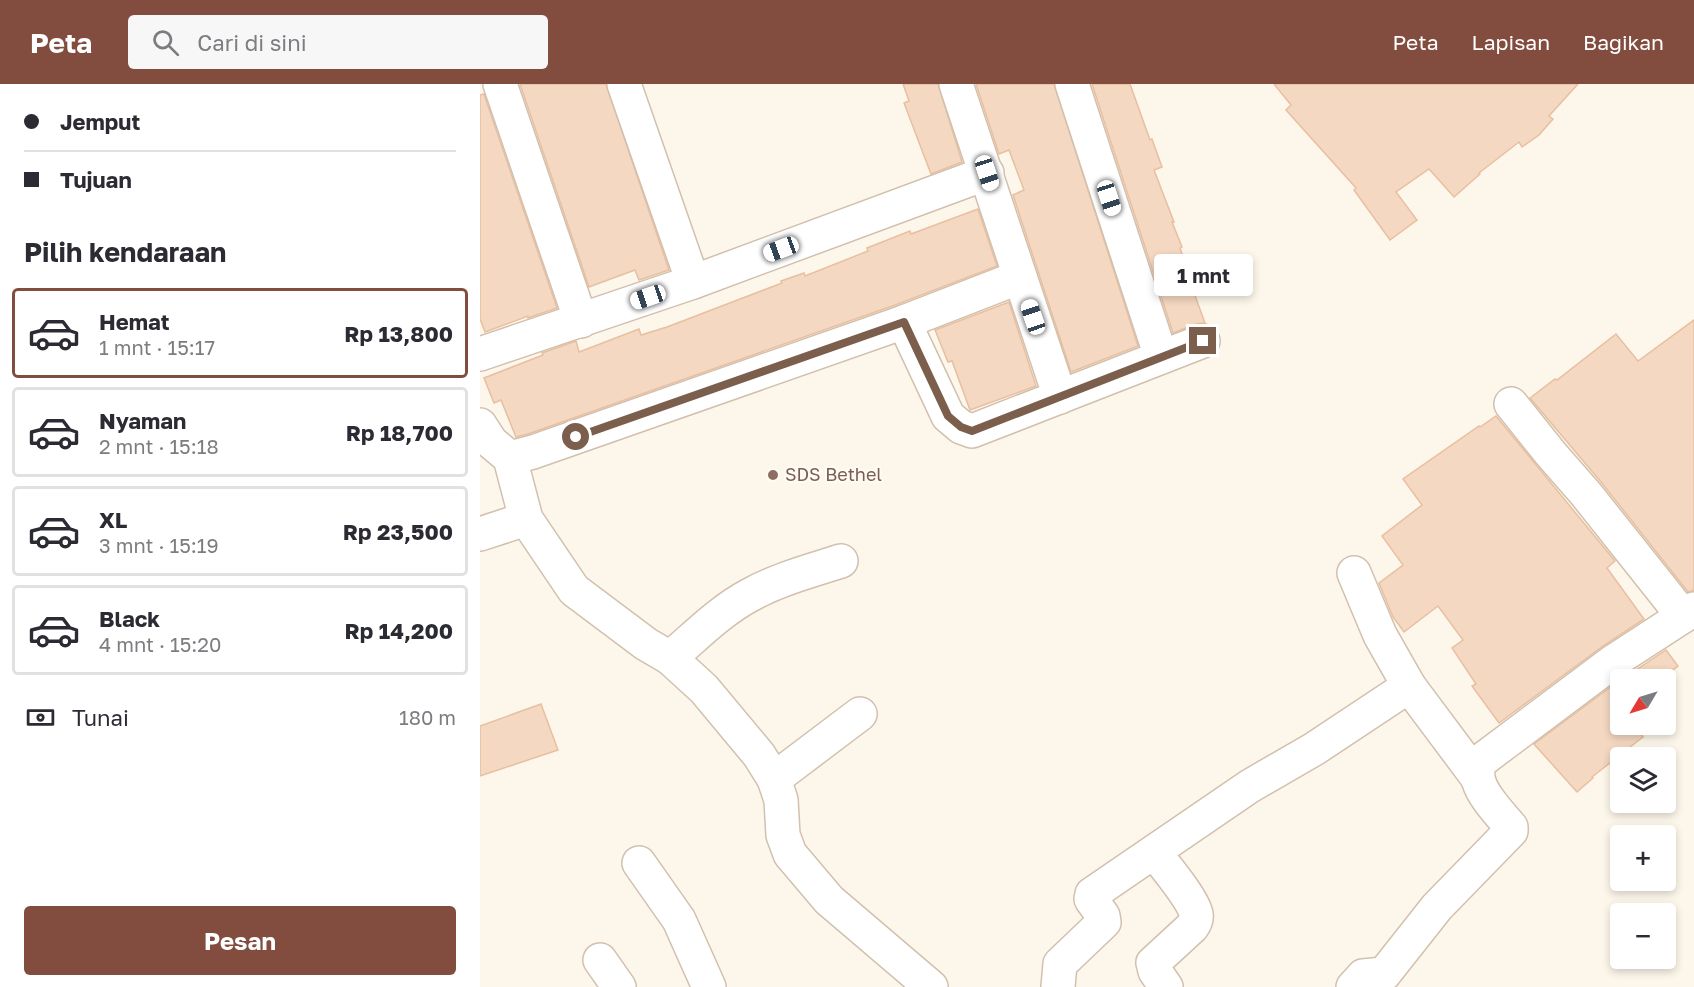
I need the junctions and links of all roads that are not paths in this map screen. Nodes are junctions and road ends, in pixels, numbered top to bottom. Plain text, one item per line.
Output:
1 (500, 84) edge
2 (624, 84) edge
3 (956, 84) edge
4 (1072, 84) edge
5 (987, 173) junction
6 (1020, 277) junction
7 (693, 282) junction
8 (581, 321) junction
9 (904, 322) junction
10 (1203, 341) dead end
11 (480, 354) edge
12 (1161, 357) junction
13 (1060, 397) junction
14 (1511, 404) dead end
15 (480, 425) edge
16 (510, 458) junction
17 (526, 519) junction
18 (480, 534) edge
19 (841, 561) dead end
20 (1354, 573) dead end
21 (1689, 613) edge
22 (670, 658) junction
23 (1409, 686) junction
24 (860, 714) dead end
25 (1477, 777) junction
26 (774, 779) junction
27 (1154, 852) junction
28 (639, 862) dead end
29 (600, 960) dead end
30 (619, 987) edge
31 (709, 987) edge
32 (930, 987) edge
33 (1058, 987) edge
34 (1166, 987) edge
35 (1353, 987) edge

1 - 8 street
2 - 7 street
3 - 5 street
4 - 12 street
5 - 6 street
5 - 7 street
6 - 9 street
6 - 13 street
7 - 8 street
8 - 11 street
9 - 13 street
9 - 16 street
10 - 12 street
12 - 13 street
14 - 21 street
15 - 16 street
16 - 17 street
17 - 18 street
17 - 22 street
19 - 22 street
20 - 23 street
21 - 25 street
22 - 26 street
23 - 25 street
23 - 27 street
24 - 26 street
25 - 35 street
26 - 32 street
27 - 33 street
27 - 34 street
28 - 31 street
29 - 30 street

